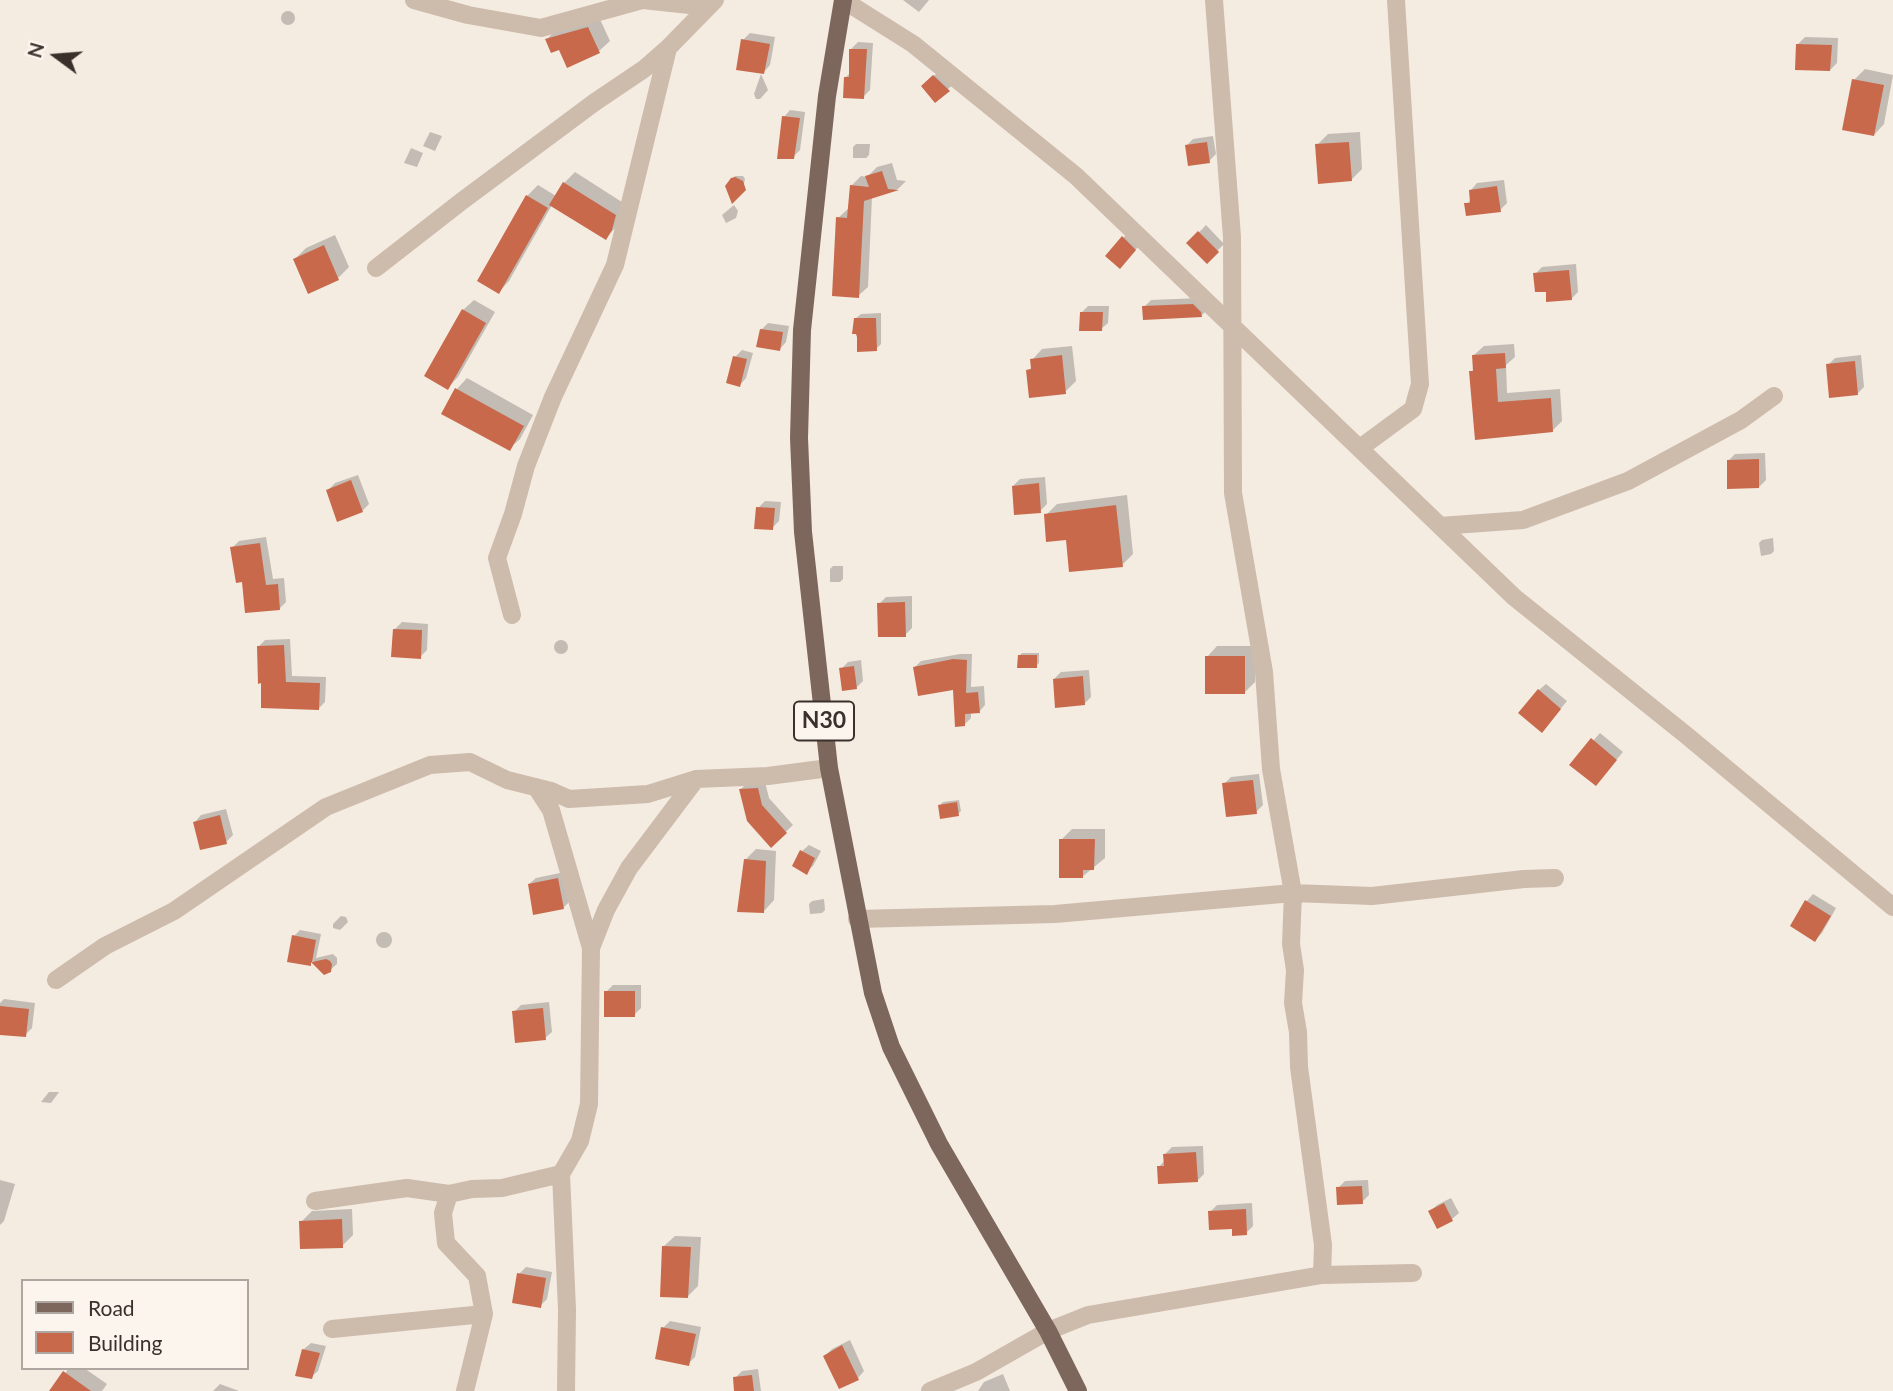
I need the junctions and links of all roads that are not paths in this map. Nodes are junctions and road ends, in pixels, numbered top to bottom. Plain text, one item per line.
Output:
1 (414, 0) edge
2 (642, 0) edge
3 (843, 0) edge
4 (1214, 0) edge
5 (1396, 0) edge
6 (712, 3) edge
7 (668, 48) junction
8 (376, 268) dead end
9 (1233, 325) junction
10 (1774, 396) dead end
11 (1360, 448) junction
12 (1440, 526) junction
13 (512, 615) dead end
14 (829, 768) junction
15 (696, 779) junction
16 (536, 787) junction
17 (1555, 878) dead end
18 (1293, 893) junction
19 (1893, 907) edge
20 (858, 919) junction
21 (591, 948) junction
22 (56, 980) dead end
23 (561, 1174) junction
24 (449, 1194) junction
25 (315, 1201) dead end
26 (1413, 1273) dead end
27 (1322, 1275) junction
28 (484, 1314) junction
29 (332, 1329) dead end
30 (1048, 1331) junction
31 (466, 1391) edge
32 (566, 1391) edge
33 (930, 1391) edge
34 (1078, 1391) edge

1 - 2 street
2 - 6 street
3 - 9 street
3 - 14 main road, N30
4 - 9 street
5 - 11 street
6 - 7 street
7 - 8 street
7 - 13 street
9 - 11 street
9 - 18 street
10 - 12 street
11 - 12 street
12 - 19 street
14 - 15 street
14 - 20 main road, N30
15 - 16 street
15 - 21 street
16 - 21 street
16 - 22 street
17 - 18 street
18 - 20 street
18 - 27 street
20 - 30 main road, N30
21 - 23 street
23 - 24 street
23 - 32 street
24 - 25 street
24 - 28 street
26 - 27 street
27 - 30 street
28 - 29 street
28 - 31 street
30 - 33 street
30 - 34 main road, N30

